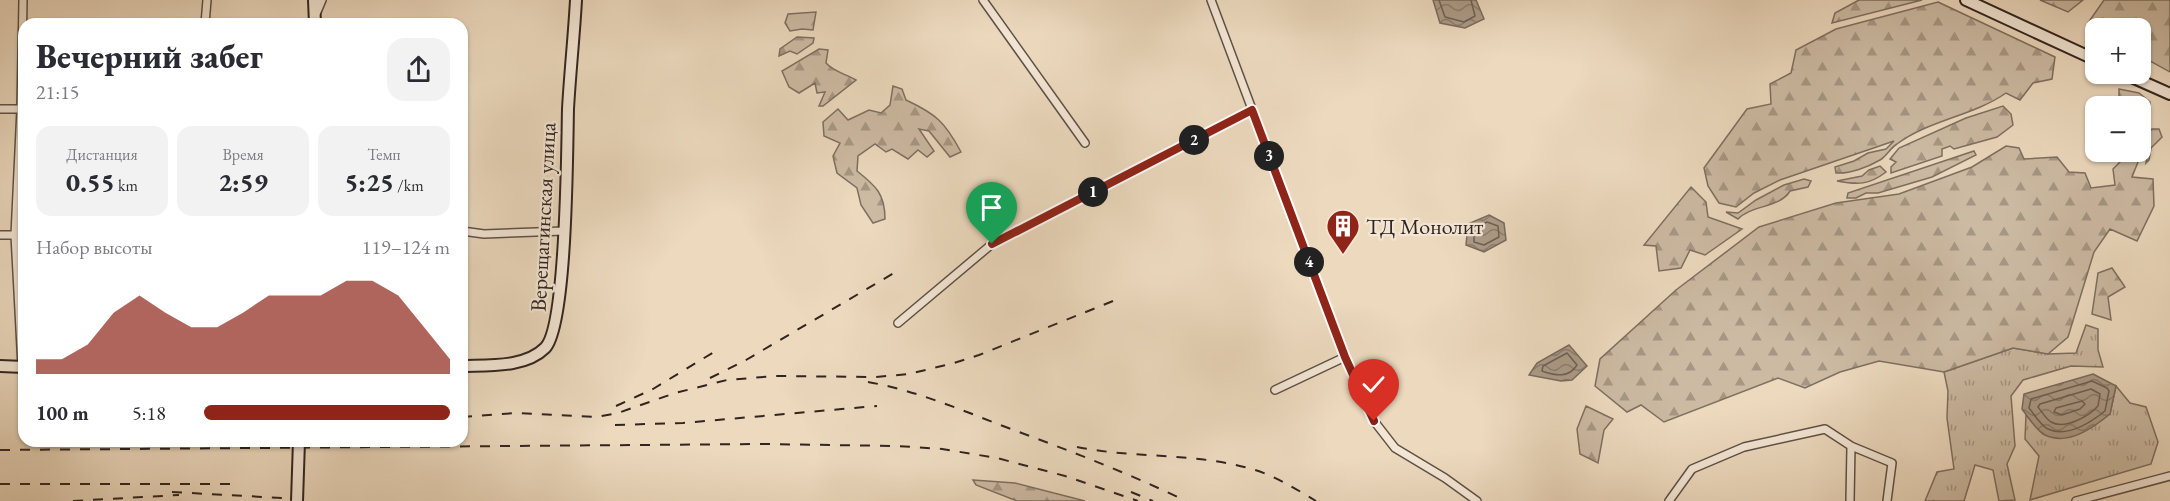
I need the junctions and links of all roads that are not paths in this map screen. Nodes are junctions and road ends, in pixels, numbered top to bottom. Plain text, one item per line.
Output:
1 (23, 0) edge
2 (207, 0) edge
3 (314, 0) edge
4 (322, 0) edge
5 (576, 0) edge
6 (982, 0) edge
7 (1211, 0) edge
8 (1966, 0) edge
9 (23, 18) edge
10 (206, 18) edge
11 (315, 18) edge
12 (316, 18) edge
13 (2085, 55) edge
14 (2148, 84) edge
15 (2170, 94) edge
16 (0, 109) edge
17 (18, 109) edge
18 (1252, 110) junction
19 (1084, 143) dead end
20 (18, 188) edge
21 (564, 231) junction
22 (468, 232) edge
23 (0, 235) edge
24 (15, 235) junction
25 (18, 284) edge
26 (898, 324) dead end
27 (1345, 357) junction
28 (0, 366) edge
29 (468, 366) edge
30 (18, 367) edge
31 (1275, 390) dead end
32 (1851, 446) junction
33 (299, 447) edge
34 (2170, 476) edge
35 (297, 501) edge
36 (1477, 501) edge
37 (1669, 501) edge
38 (1850, 501) edge
39 (1887, 501) edge
40 (2076, 501) edge

1 - 9 street
2 - 10 street
3 - 11 main road
4 - 12 street
5 - 21 main road, Верещагинская улица
6 - 19 street
7 - 18 street
8 - 13 main road
14 - 15 main road
16 - 17 street
18 - 26 street
18 - 27 street
20 - 24 street
21 - 22 street
21 - 29 main road, Верещагинская улица
23 - 24 street
24 - 25 street
27 - 31 street
27 - 36 street
28 - 30 main road
32 - 37 street
32 - 38 street
32 - 39 street
33 - 35 main road, bridge
34 - 40 street

